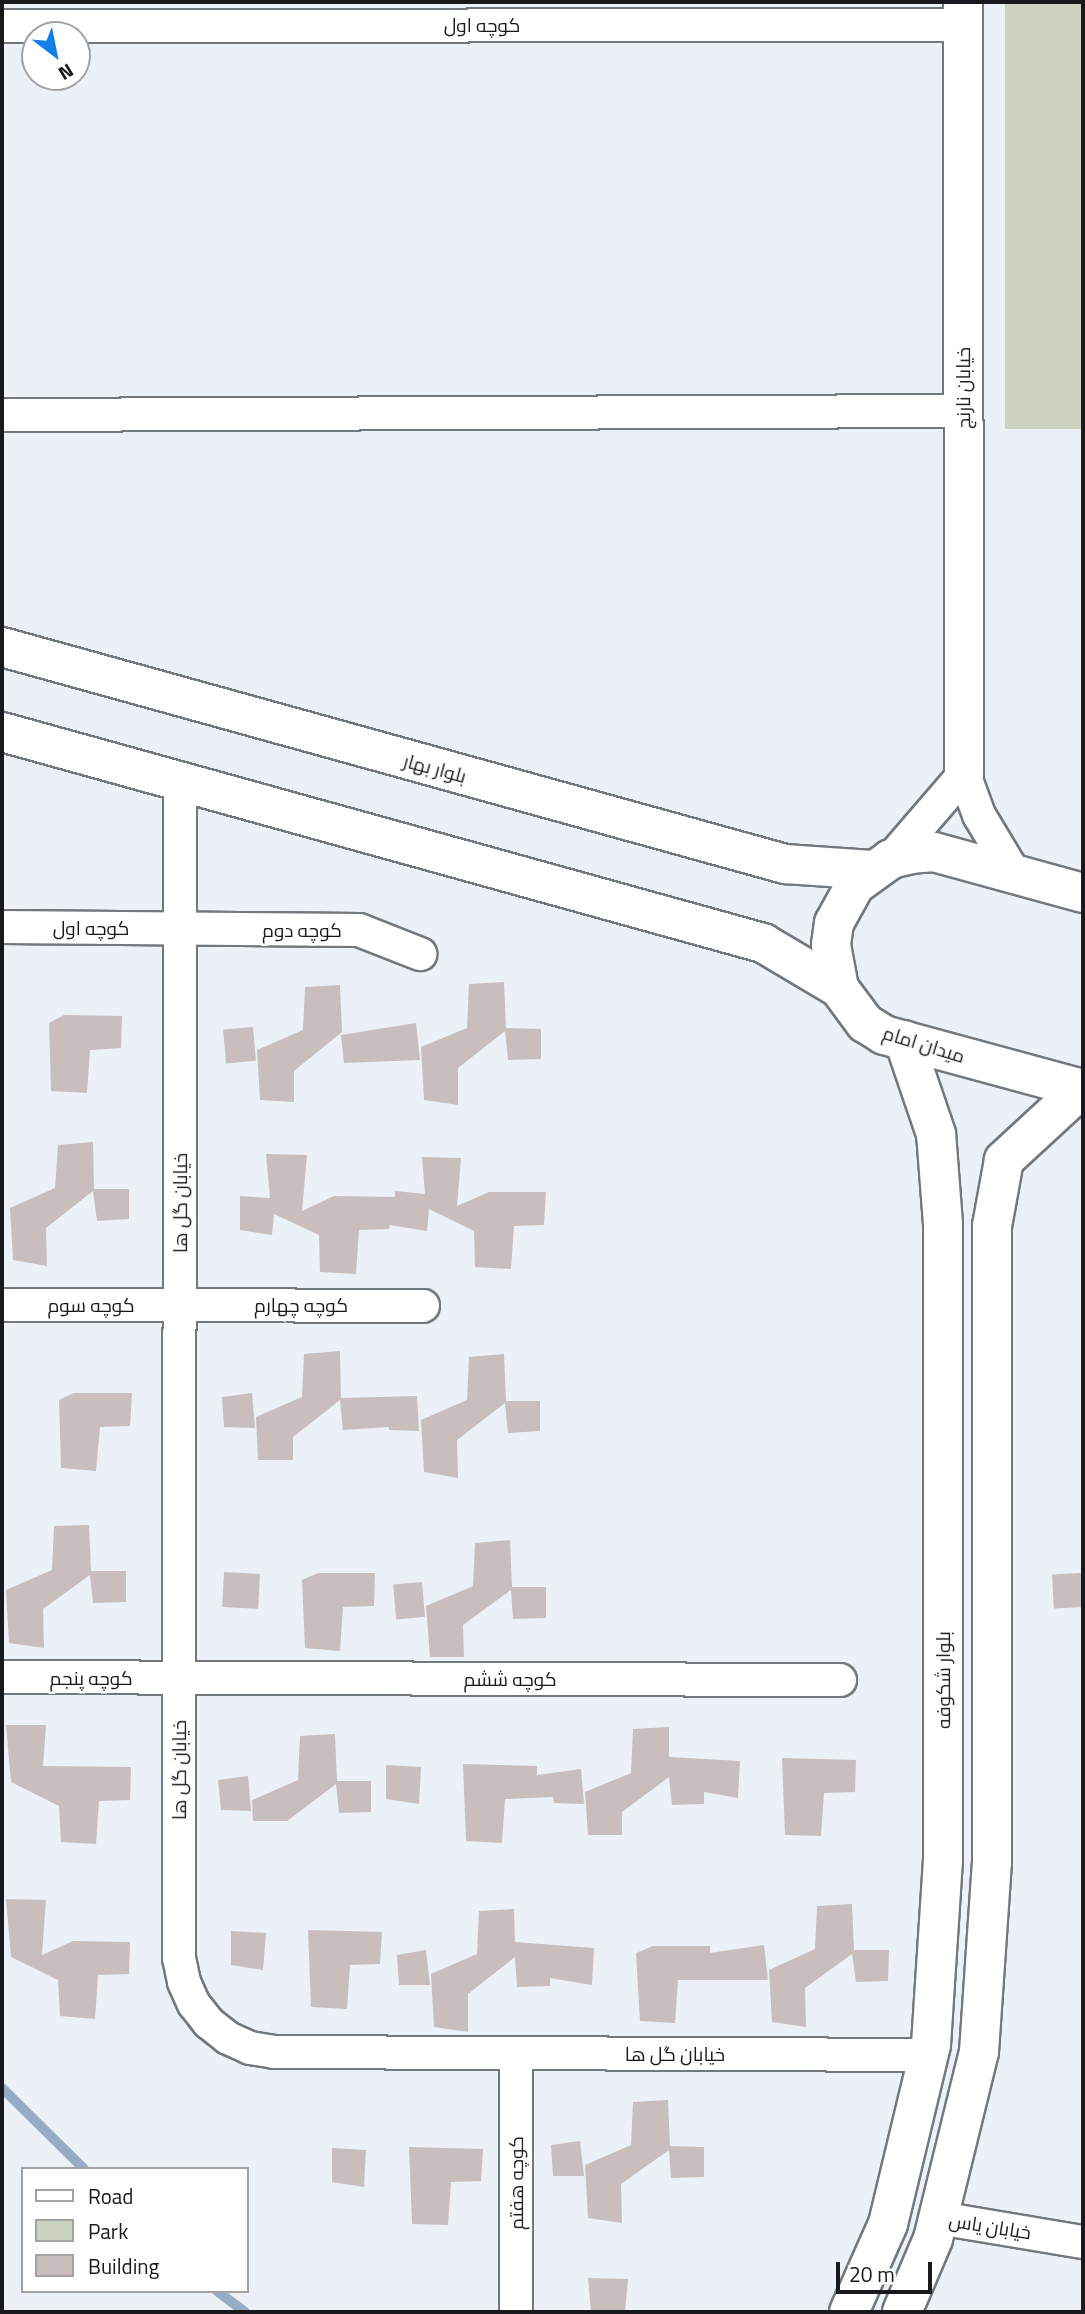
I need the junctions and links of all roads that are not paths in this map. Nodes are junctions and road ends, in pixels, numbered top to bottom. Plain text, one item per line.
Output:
1 (963, 13) edge
2 (2, 26) edge
3 (963, 411) junction
4 (2, 415) edge
5 (2, 648) edge
6 (2, 732) edge
7 (964, 774) junction
8 (180, 781) junction
9 (881, 865) junction
10 (1015, 874) junction
11 (1083, 893) edge
12 (2, 927) edge
13 (180, 929) junction
14 (420, 954) dead end
15 (839, 988) junction
16 (904, 1040) junction
17 (1083, 1088) edge
18 (2, 1305) edge
19 (180, 1305) junction
20 (423, 1306) dead end
21 (2, 1677) edge
22 (180, 1678) junction
23 (840, 1680) dead end
24 (516, 2053) junction
25 (928, 2055) junction
26 (939, 2218) junction
27 (1083, 2242) edge
28 (516, 2312) edge
29 (849, 2312) edge
30 (902, 2312) edge

1 - 2 street, کوچه اول
1 - 3 street, خیابان نارنج
3 - 4 street
3 - 7 street, خیابان نارنج
5 - 9 street, بلوار بهار
6 - 8 street
7 - 9 street
7 - 10 street
8 - 13 street, خیابان گل ها
8 - 15 street
9 - 10 street
9 - 15 street, میدان امام
10 - 11 street
12 - 13 street, کوچه اول
13 - 14 street, کوچه دوم
13 - 19 street, خیابان گل ها
15 - 16 street, میدان امام
16 - 17 street, میدان امام
16 - 25 street, بلوار شکوفه
17 - 26 street
18 - 19 street, کوچه سوم
19 - 20 street, کوچه چهارم
19 - 22 street, خیابان گل ها
21 - 22 street, کوچه پنجم
22 - 23 street, کوچه ششم
22 - 24 street, خیابان گل ها
24 - 25 street, خیابان گل ها
24 - 28 street, کوچه هفتم
25 - 29 street, بلوار شکوفه
26 - 27 street, خیابان یاس
26 - 30 street

